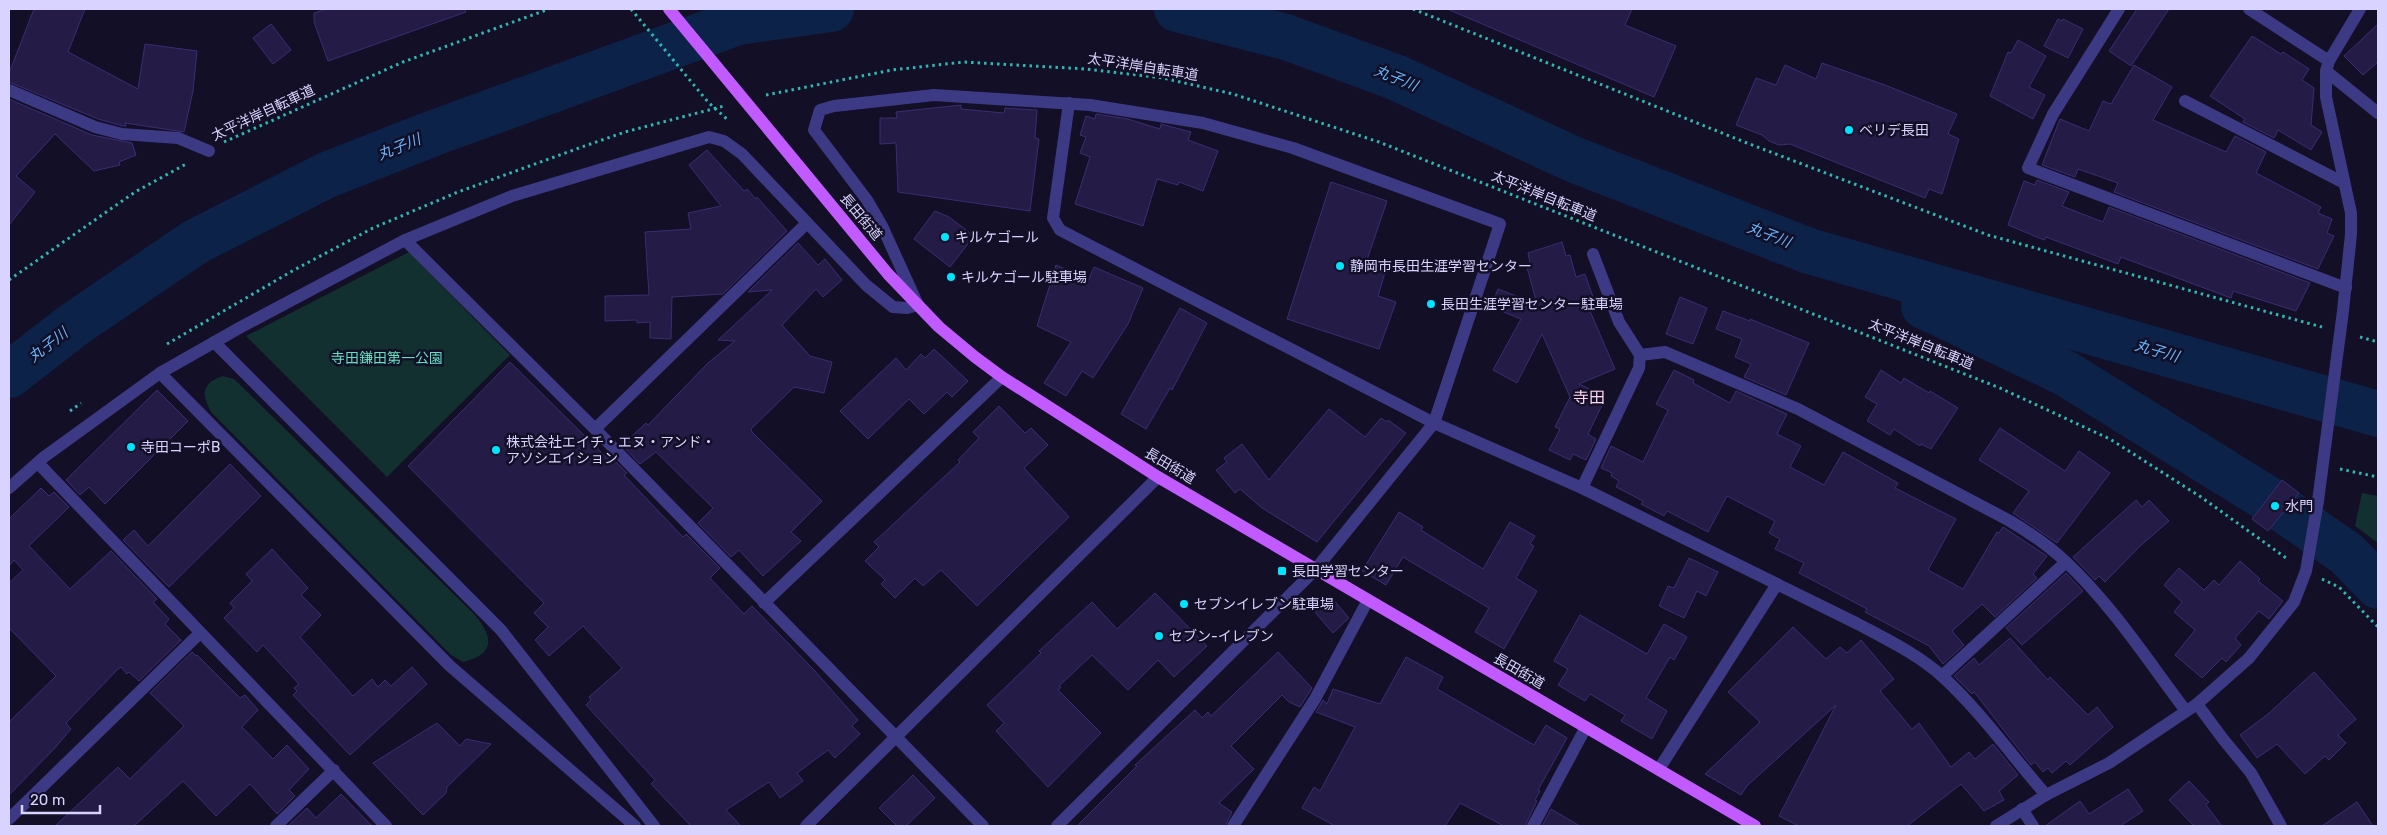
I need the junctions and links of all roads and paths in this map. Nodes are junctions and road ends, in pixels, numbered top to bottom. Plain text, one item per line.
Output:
1 (549, 9) edge
2 (631, 9) edge
3 (669, 9) edge
4 (1414, 9) edge
5 (2119, 9) edge
6 (2249, 9) edge
7 (2360, 9) edge
8 (2327, 66) junction
9 (9, 90) edge
10 (741, 96) junction
11 (2185, 101) dead end
12 (708, 102) dead end
13 (1069, 103) junction
14 (715, 108) dead end
15 (2378, 113) edge
16 (208, 151) junction
17 (2344, 183) junction
18 (807, 223) junction
19 (405, 240) junction
20 (1593, 254) dead end
21 (9, 280) edge
22 (2346, 288) junction
23 (918, 305) junction
24 (2339, 335) junction
25 (214, 342) junction
26 (2378, 342) edge
27 (1640, 355) junction
28 (160, 373) junction
29 (1002, 377) junction
30 (1434, 424) junction
31 (595, 429) junction
32 (2323, 460) junction
33 (38, 462) junction
34 (1158, 477) junction
35 (2378, 477) edge
36 (9, 488) edge
37 (1582, 488) junction
38 (2066, 562) junction
39 (1316, 570) junction
40 (2306, 572) junction
41 (1777, 584) junction
42 (1368, 600) junction
43 (764, 603) junction
44 (2378, 627) edge
45 (200, 633) junction
46 (1942, 676) junction
47 (2191, 707) junction
48 (1586, 727) junction
49 (898, 738) junction
50 (1659, 769) junction
51 (334, 770) junction
52 (2046, 795) junction
53 (2022, 809) junction
54 (9, 818) edge
55 (276, 826) edge
56 (386, 826) edge
57 (635, 826) edge
58 (654, 826) edge
59 (806, 826) edge
60 (983, 826) edge
61 (1057, 826) edge
62 (1234, 826) edge
63 (1534, 826) edge
64 (1755, 826) edge
65 (1996, 826) edge
66 (2033, 826) edge
67 (2281, 826) edge

1 - 16 path, 太平洋岸自転車道
2 - 12 path
3 - 10 main road, 長田街道
4 - 24 path
5 - 22 street
6 - 8 street
7 - 8 street
8 - 15 street
8 - 17 street
9 - 16 street
10 - 14 path, 太平洋岸自転車道
10 - 23 main road, 長田街道
10 - 40 path, 太平洋岸自転車道
11 - 17 street
13 - 23 street
13 - 30 street
13 - 30 street
16 - 21 path, 太平洋岸自転車道
17 - 22 street
18 - 19 street
18 - 23 street
18 - 31 street
19 - 25 street
19 - 31 street
20 - 27 street
22 - 24 street
23 - 29 main road, 長田街道
24 - 26 path
24 - 32 street
25 - 28 street
25 - 58 street
27 - 37 street
27 - 38 street
28 - 33 street
28 - 57 street
29 - 34 main road, 長田街道
29 - 43 street
30 - 37 street
30 - 39 street
31 - 43 street
32 - 35 path
32 - 40 street
33 - 36 street
33 - 45 street
34 - 39 main road, 長田街道
34 - 49 street
37 - 41 street
38 - 46 street
38 - 47 street
39 - 42 main road, 長田街道
39 - 61 street
40 - 44 path, 太平洋岸自転車道
40 - 47 street
41 - 46 street
41 - 50 street
42 - 48 main road, 長田街道
42 - 62 street
43 - 49 street
45 - 51 street
45 - 54 street
46 - 52 street
47 - 52 street
47 - 67 street
48 - 50 main road, 長田街道
48 - 63 street
49 - 59 street
49 - 60 street
50 - 64 main road, 長田街道
51 - 55 street
51 - 56 street
52 - 53 street
53 - 65 street
53 - 66 street

